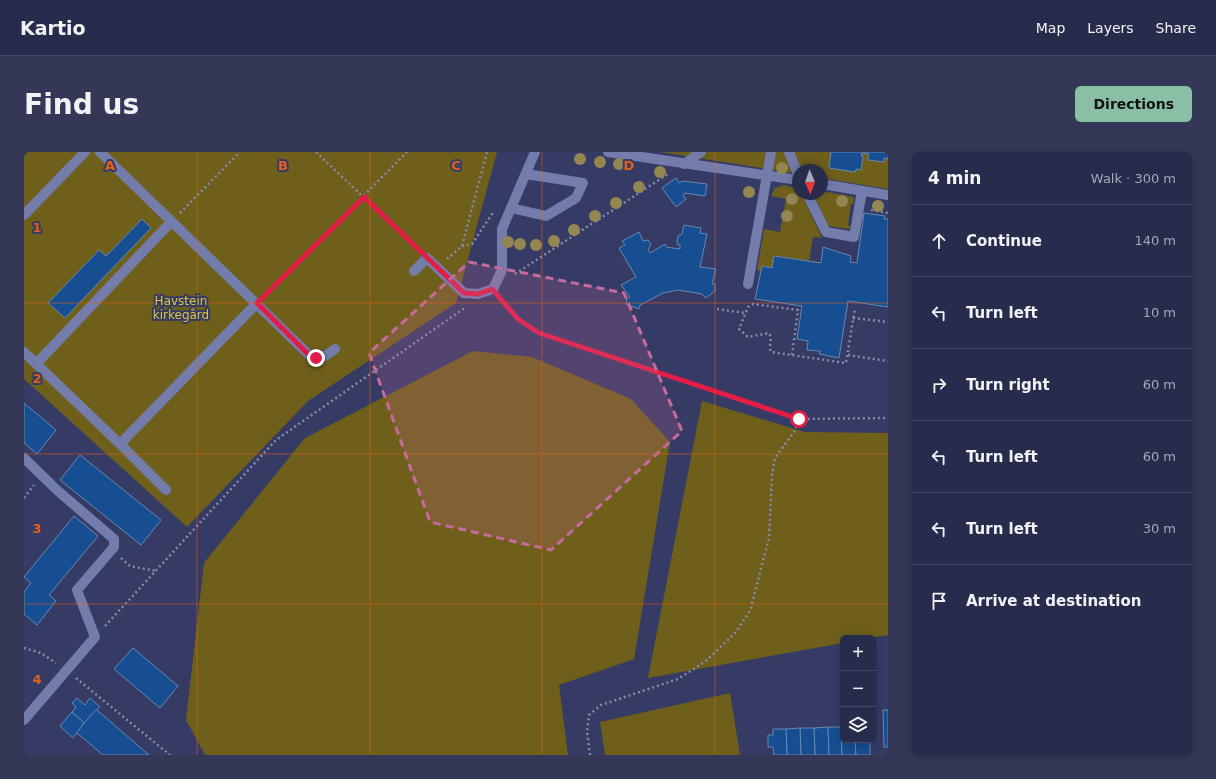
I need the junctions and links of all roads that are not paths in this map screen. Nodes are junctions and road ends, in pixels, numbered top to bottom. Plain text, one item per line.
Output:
1 (85, 152) edge
2 (100, 152) edge
3 (535, 152) edge
4 (608, 152) edge
5 (701, 152) edge
6 (771, 152) edge
7 (789, 152) edge
8 (641, 155) edge
9 (684, 164) junction
10 (794, 164) edge
11 (526, 174) junction
12 (768, 175) junction
13 (792, 179) edge
14 (828, 185) edge
15 (862, 191) junction
16 (888, 195) edge
17 (810, 200) edge
18 (511, 208) junction
19 (24, 215) edge
20 (171, 222) junction
21 (414, 271) dead end
22 (748, 284) dead end
23 (257, 303) junction
24 (335, 349) dead end
25 (24, 352) edge
26 (37, 364) junction
27 (120, 444) junction
28 (24, 458) edge
29 (166, 490) dead end
30 (24, 720) edge

1 - 19 street
2 - 20 street
3 - 11 street
4 - 8 street
5 - 9 street
6 - 12 street
7 - 10 street
8 - 9 street
9 - 12 street
11 - 18 street
11 - 18 street
12 - 13 street
12 - 22 street
14 - 15 street
15 - 16 street
15 - 17 street
18 - 21 street
20 - 23 street
20 - 26 street
23 - 24 street
23 - 27 street
25 - 26 street
26 - 27 street
27 - 29 street
28 - 30 street

